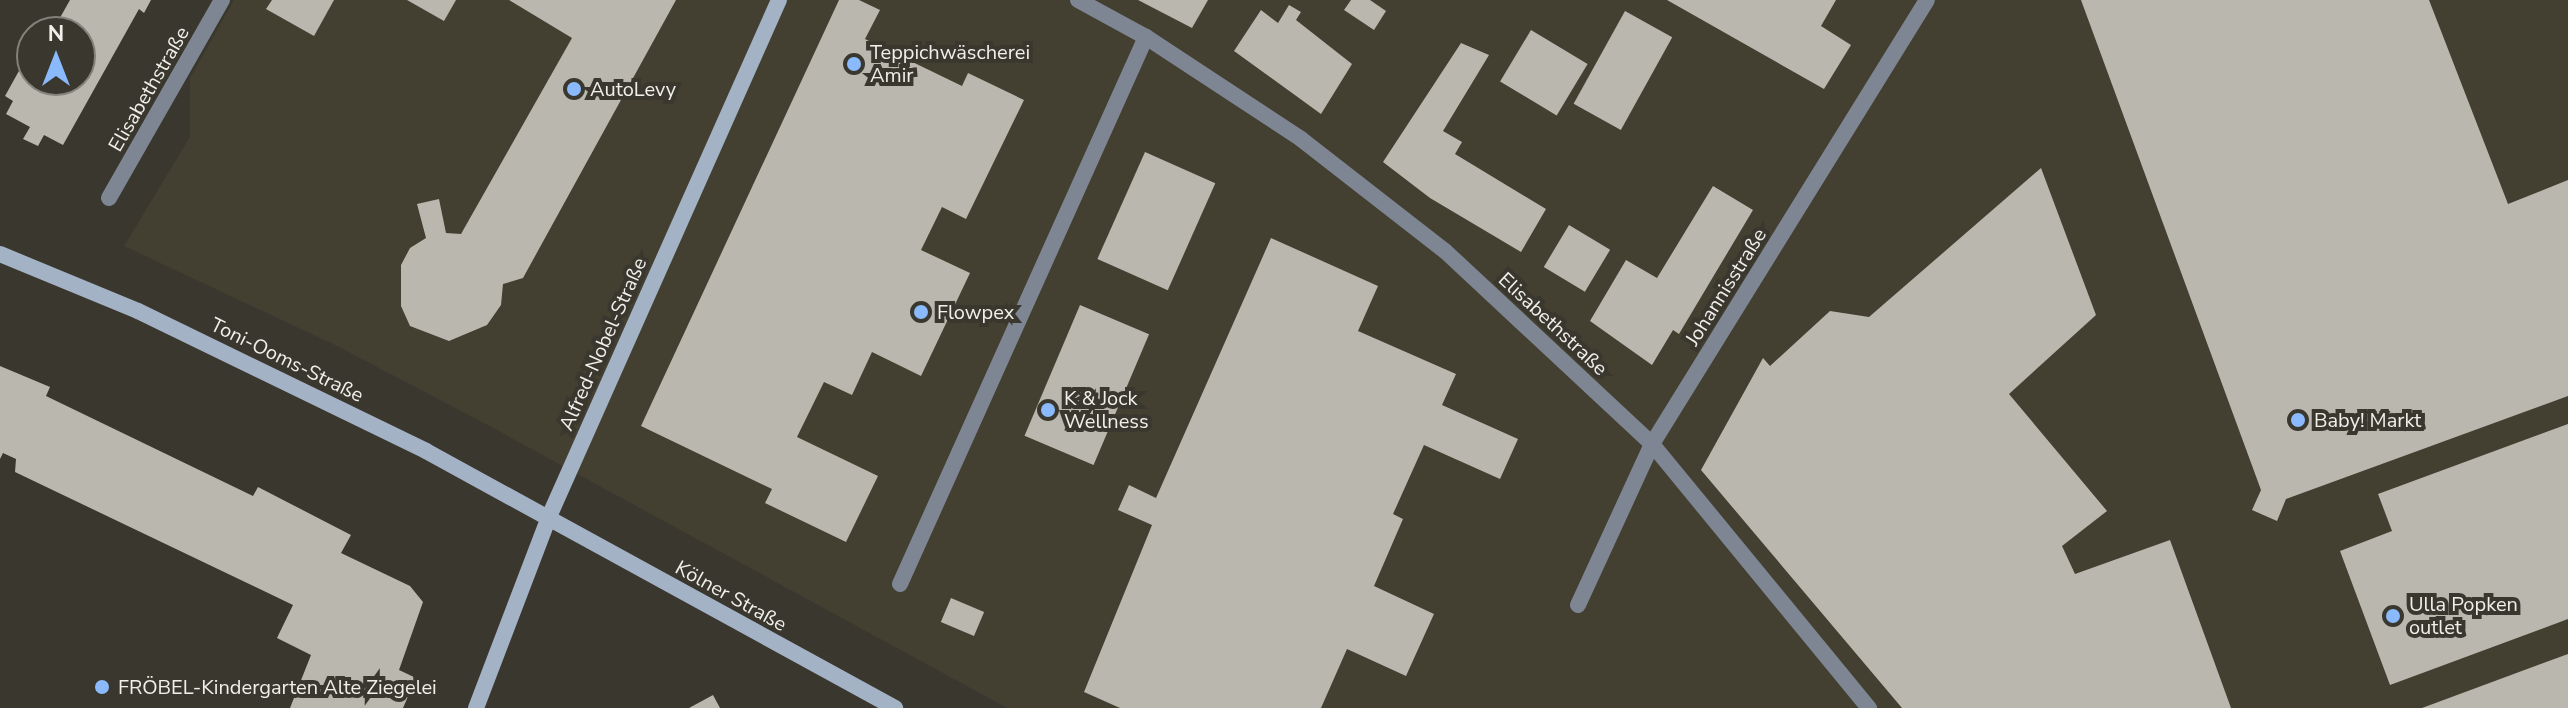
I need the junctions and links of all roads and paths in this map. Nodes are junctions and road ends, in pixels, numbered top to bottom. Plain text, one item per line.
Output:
1 (222, 0) edge
2 (779, 0) edge
3 (1078, 0) edge
4 (1927, 0) edge
5 (1146, 37) junction
6 (109, 198) dead end
7 (0, 254) edge
8 (1652, 444) junction
9 (548, 519) junction
10 (900, 584) dead end
11 (1578, 605) dead end
12 (476, 708) edge
13 (895, 708) edge
14 (1869, 708) edge

1 - 6 street, Elisabethstraße
2 - 9 main road, Alfred-Nobel-Straße
3 - 5 street, Elisabethstraße
4 - 8 street, Johannisstraße
5 - 8 street, Elisabethstraße
5 - 10 street
7 - 9 main road, Toni-Ooms-Straße
8 - 11 street, Johannisstraße
8 - 14 street, Elisabethstraße
9 - 12 main road, Alfred-Nobel-Straße
9 - 13 main road, Kölner Straße

